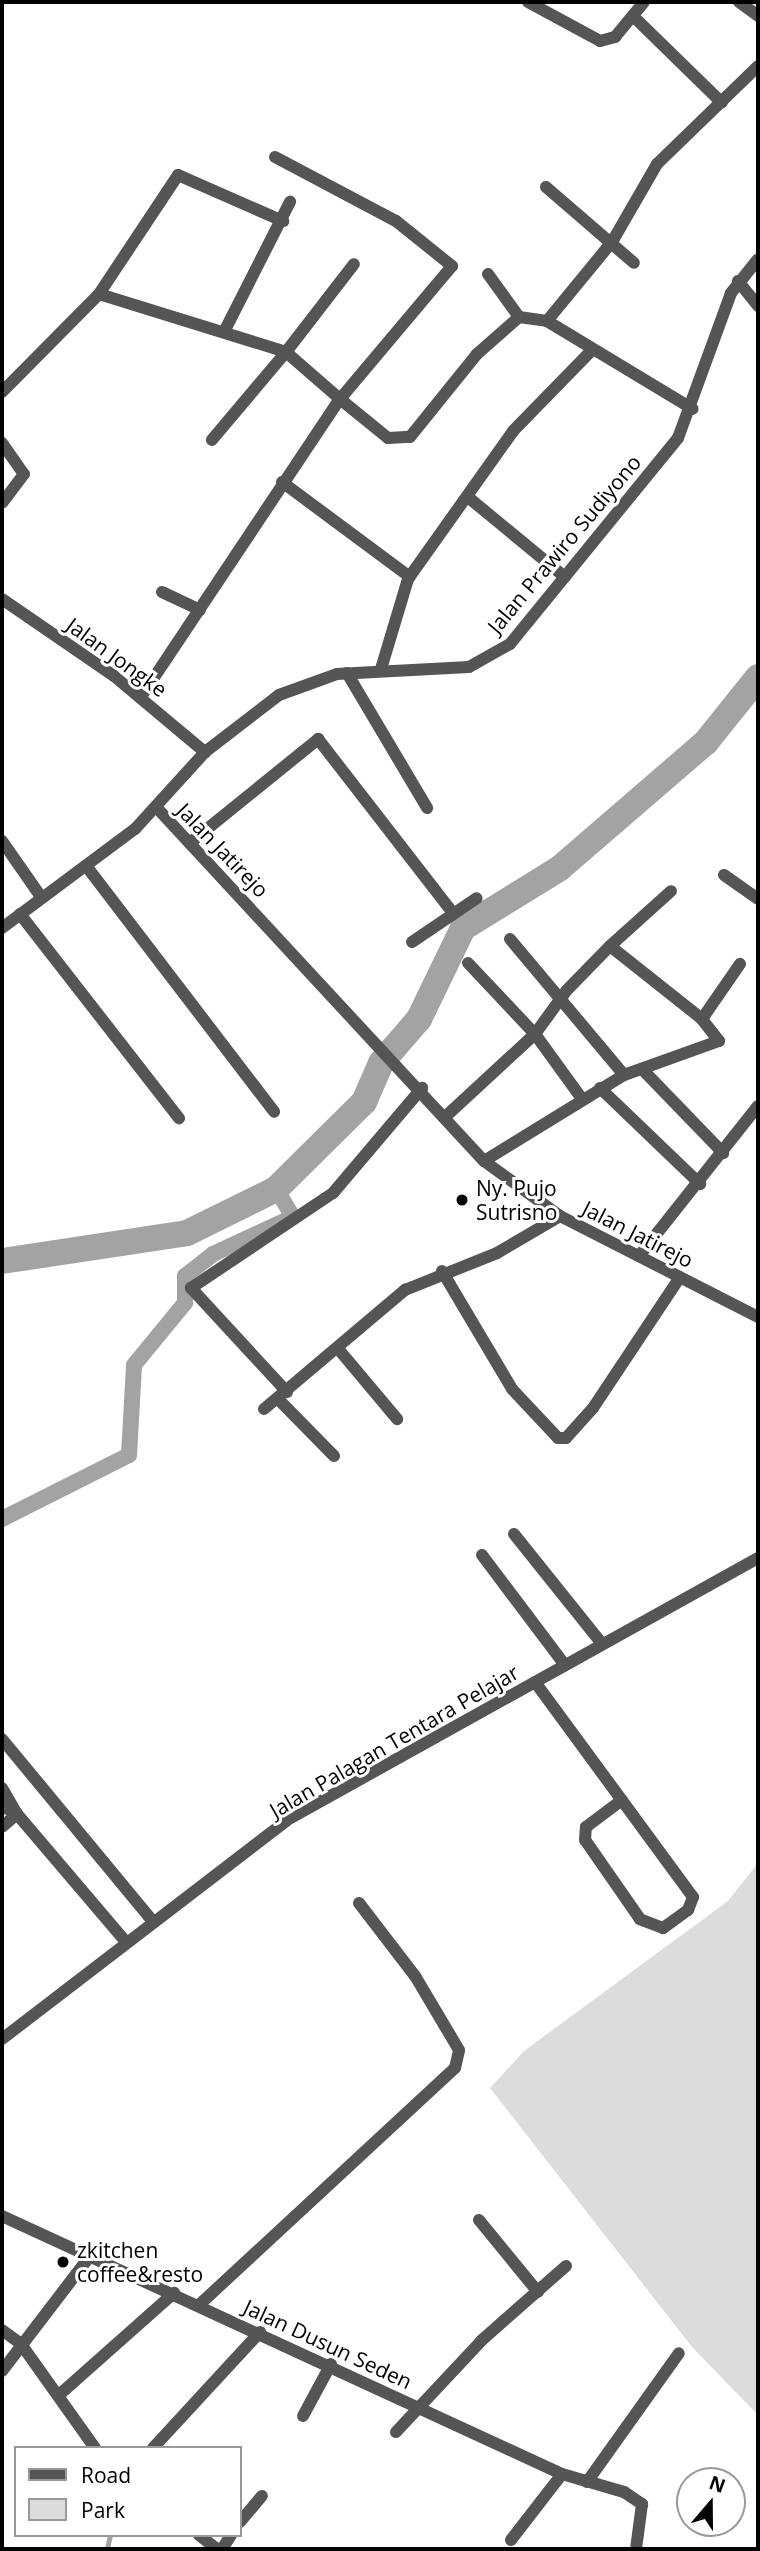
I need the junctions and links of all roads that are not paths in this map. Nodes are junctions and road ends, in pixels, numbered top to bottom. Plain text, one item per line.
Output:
1 (528, 2) edge
2 (643, 2) edge
3 (739, 2) edge
4 (633, 16) junction
5 (758, 16) edge
6 (758, 66) edge
7 (722, 103) junction
8 (275, 157) dead end
9 (546, 187) dead end
10 (290, 202) dead end
11 (282, 221) junction
12 (612, 242) junction
13 (758, 260) edge
14 (634, 262) dead end
15 (354, 264) dead end
16 (488, 274) dead end
17 (738, 281) junction
18 (99, 294) junction
19 (758, 306) edge
20 (519, 317) junction
21 (548, 321) junction
22 (225, 330) junction
23 (286, 352) junction
24 (590, 352) junction
25 (2, 392) edge
26 (340, 398) junction
27 (693, 409) junction
28 (212, 440) dead end
29 (2, 443) edge
30 (282, 482) junction
31 (469, 498) junction
32 (2, 503) edge
33 (410, 577) junction
34 (565, 577) junction
35 (162, 592) dead end
36 (2, 599) edge
37 (200, 610) junction
38 (381, 669) junction
39 (346, 673) junction
40 (141, 697) junction
41 (205, 752) junction
42 (157, 808) junction
43 (427, 808) dead end
44 (2, 841) edge
45 (191, 842) junction
46 (87, 867) junction
47 (724, 875) dead end
48 (671, 891) dead end
49 (41, 897) junction
50 (477, 898) dead end
51 (758, 899) edge
52 (453, 913) junction
53 (20, 914) junction
54 (2, 928) edge
55 (510, 939) dead end
56 (412, 942) dead end
57 (610, 946) junction
58 (468, 963) dead end
59 (740, 964) dead end
60 (560, 998) junction
61 (702, 1020) junction
62 (536, 1034) junction
63 (642, 1069) junction
64 (624, 1075) junction
65 (422, 1088) junction
66 (600, 1088) junction
67 (582, 1099) junction
68 (758, 1108) edge
69 (274, 1111) dead end
70 (445, 1117) junction
71 (179, 1118) dead end
72 (723, 1153) junction
73 (484, 1161) junction
74 (700, 1184) junction
75 (560, 1216) junction
76 (639, 1256) junction
77 (442, 1271) junction
78 (680, 1277) junction
79 (758, 1317) edge
80 (340, 1350) junction
81 (283, 1395) junction
82 (264, 1409) dead end
83 (397, 1419) dead end
84 (334, 1456) dead end
85 (514, 1534) dead end
86 (482, 1555) dead end
87 (758, 1558) edge
88 (602, 1644) junction
89 (564, 1664) junction
90 (535, 1682) junction
91 (2, 1739) edge
92 (2, 1788) edge
93 (622, 1800) junction
94 (2, 1806) edge
95 (17, 1814) junction
96 (2, 1827) edge
97 (359, 1903) dead end
98 (152, 1920) junction
99 (125, 1941) junction
100 (2, 2039) edge
101 (2, 2216) edge
102 (479, 2220) dead end
103 (90, 2256) junction
104 (566, 2266) dead end
105 (538, 2291) junction
106 (174, 2293) junction
107 (199, 2305) junction
108 (2, 2330) edge
109 (260, 2332) junction
110 (21, 2344) junction
111 (679, 2353) dead end
112 (331, 2364) junction
113 (2, 2371) edge
114 (59, 2395) junction
115 (415, 2406) junction
116 (303, 2416) dead end
117 (396, 2432) dead end
118 (94, 2446) edge
119 (155, 2446) edge
120 (562, 2474) junction
121 (587, 2482) junction
122 (262, 2496) dead end
123 (242, 2520) edge
124 (202, 2537) edge
125 (512, 2540) dead end
126 (217, 2549) edge
127 (636, 2549) edge

1 - 4 street
2 - 4 street
3 - 5 street
4 - 7 street
6 - 7 street
7 - 12 street
8 - 26 street
9 - 12 street
10 - 11 street
11 - 18 street
11 - 22 street
12 - 14 street
12 - 21 street
13 - 17 street, Jalan Prawiro Sudiyono
15 - 23 street
16 - 20 street
17 - 19 street
17 - 27 street, Jalan Prawiro Sudiyono
18 - 22 street
18 - 25 street
20 - 21 street
20 - 26 street
21 - 24 street
22 - 23 street
23 - 26 street
23 - 28 street
24 - 27 street
24 - 31 street
26 - 30 street
27 - 34 street, Jalan Prawiro Sudiyono
29 - 32 street
30 - 33 street
30 - 37 street
31 - 33 street
31 - 34 street
33 - 38 street
34 - 38 street, Jalan Prawiro Sudiyono
35 - 37 street
36 - 40 street, Jalan Jongke
37 - 40 street
38 - 39 street, Jalan Prawiro Sudiyono
39 - 41 street, Jalan Prawiro Sudiyono
39 - 43 street
40 - 41 street, Jalan Jongke
41 - 42 street, Jalan Prawiro Sudiyono
42 - 45 street, Jalan Jatirejo
42 - 46 street, Jalan Prawiro Sudiyono
44 - 49 street
45 - 52 street
45 - 65 street, Jalan Jatirejo
46 - 49 street, Jalan Prawiro Sudiyono
46 - 69 street
47 - 51 street
48 - 57 street
49 - 53 street, Jalan Prawiro Sudiyono
50 - 52 street
52 - 56 street
53 - 54 street, Jalan Prawiro Sudiyono
53 - 71 street
55 - 60 street
57 - 60 street
57 - 61 street
58 - 62 street
59 - 61 street
60 - 62 street
60 - 64 street
61 - 63 street
62 - 67 street
62 - 70 street
63 - 64 street
63 - 72 street
64 - 66 street
65 - 70 street, Jalan Jatirejo
65 - 81 street
66 - 67 street
66 - 74 street
67 - 73 street
68 - 72 street
70 - 73 street, Jalan Jatirejo
72 - 74 street
73 - 75 street, Jalan Jatirejo
74 - 76 street
75 - 76 street, Jalan Jatirejo
75 - 77 street
76 - 78 street, Jalan Jatirejo
77 - 78 street
77 - 80 street
78 - 79 street, Jalan Jatirejo
80 - 81 street
80 - 83 street
81 - 82 street
81 - 84 street
85 - 88 street
86 - 89 street
87 - 88 street, Jalan Palagan Tentara Pelajar
88 - 89 street, Jalan Palagan Tentara Pelajar
89 - 90 street, Jalan Palagan Tentara Pelajar
90 - 93 street
90 - 98 street, Jalan Palagan Tentara Pelajar
91 - 98 street
92 - 95 street
93 - 93 street
94 - 95 street
95 - 96 street
95 - 99 street
97 - 107 street
98 - 99 street, Jalan Palagan Tentara Pelajar
99 - 100 street, Jalan Palagan Tentara Pelajar
101 - 103 street, Jalan Dusun Seden
102 - 105 street
103 - 106 street, Jalan Dusun Seden
103 - 110 street
104 - 105 street
105 - 115 street
106 - 107 street, Jalan Dusun Seden
106 - 114 street
107 - 109 street, Jalan Dusun Seden
108 - 110 street
109 - 112 street, Jalan Dusun Seden
109 - 119 street
110 - 113 street
110 - 114 street
111 - 121 street
112 - 115 street, Jalan Dusun Seden
112 - 116 street
114 - 118 street
115 - 117 street
115 - 120 street, Jalan Dusun Seden
120 - 121 street, Jalan Dusun Seden
120 - 125 street
121 - 127 street, Jalan Dusun Seden
122 - 123 street
124 - 126 street

